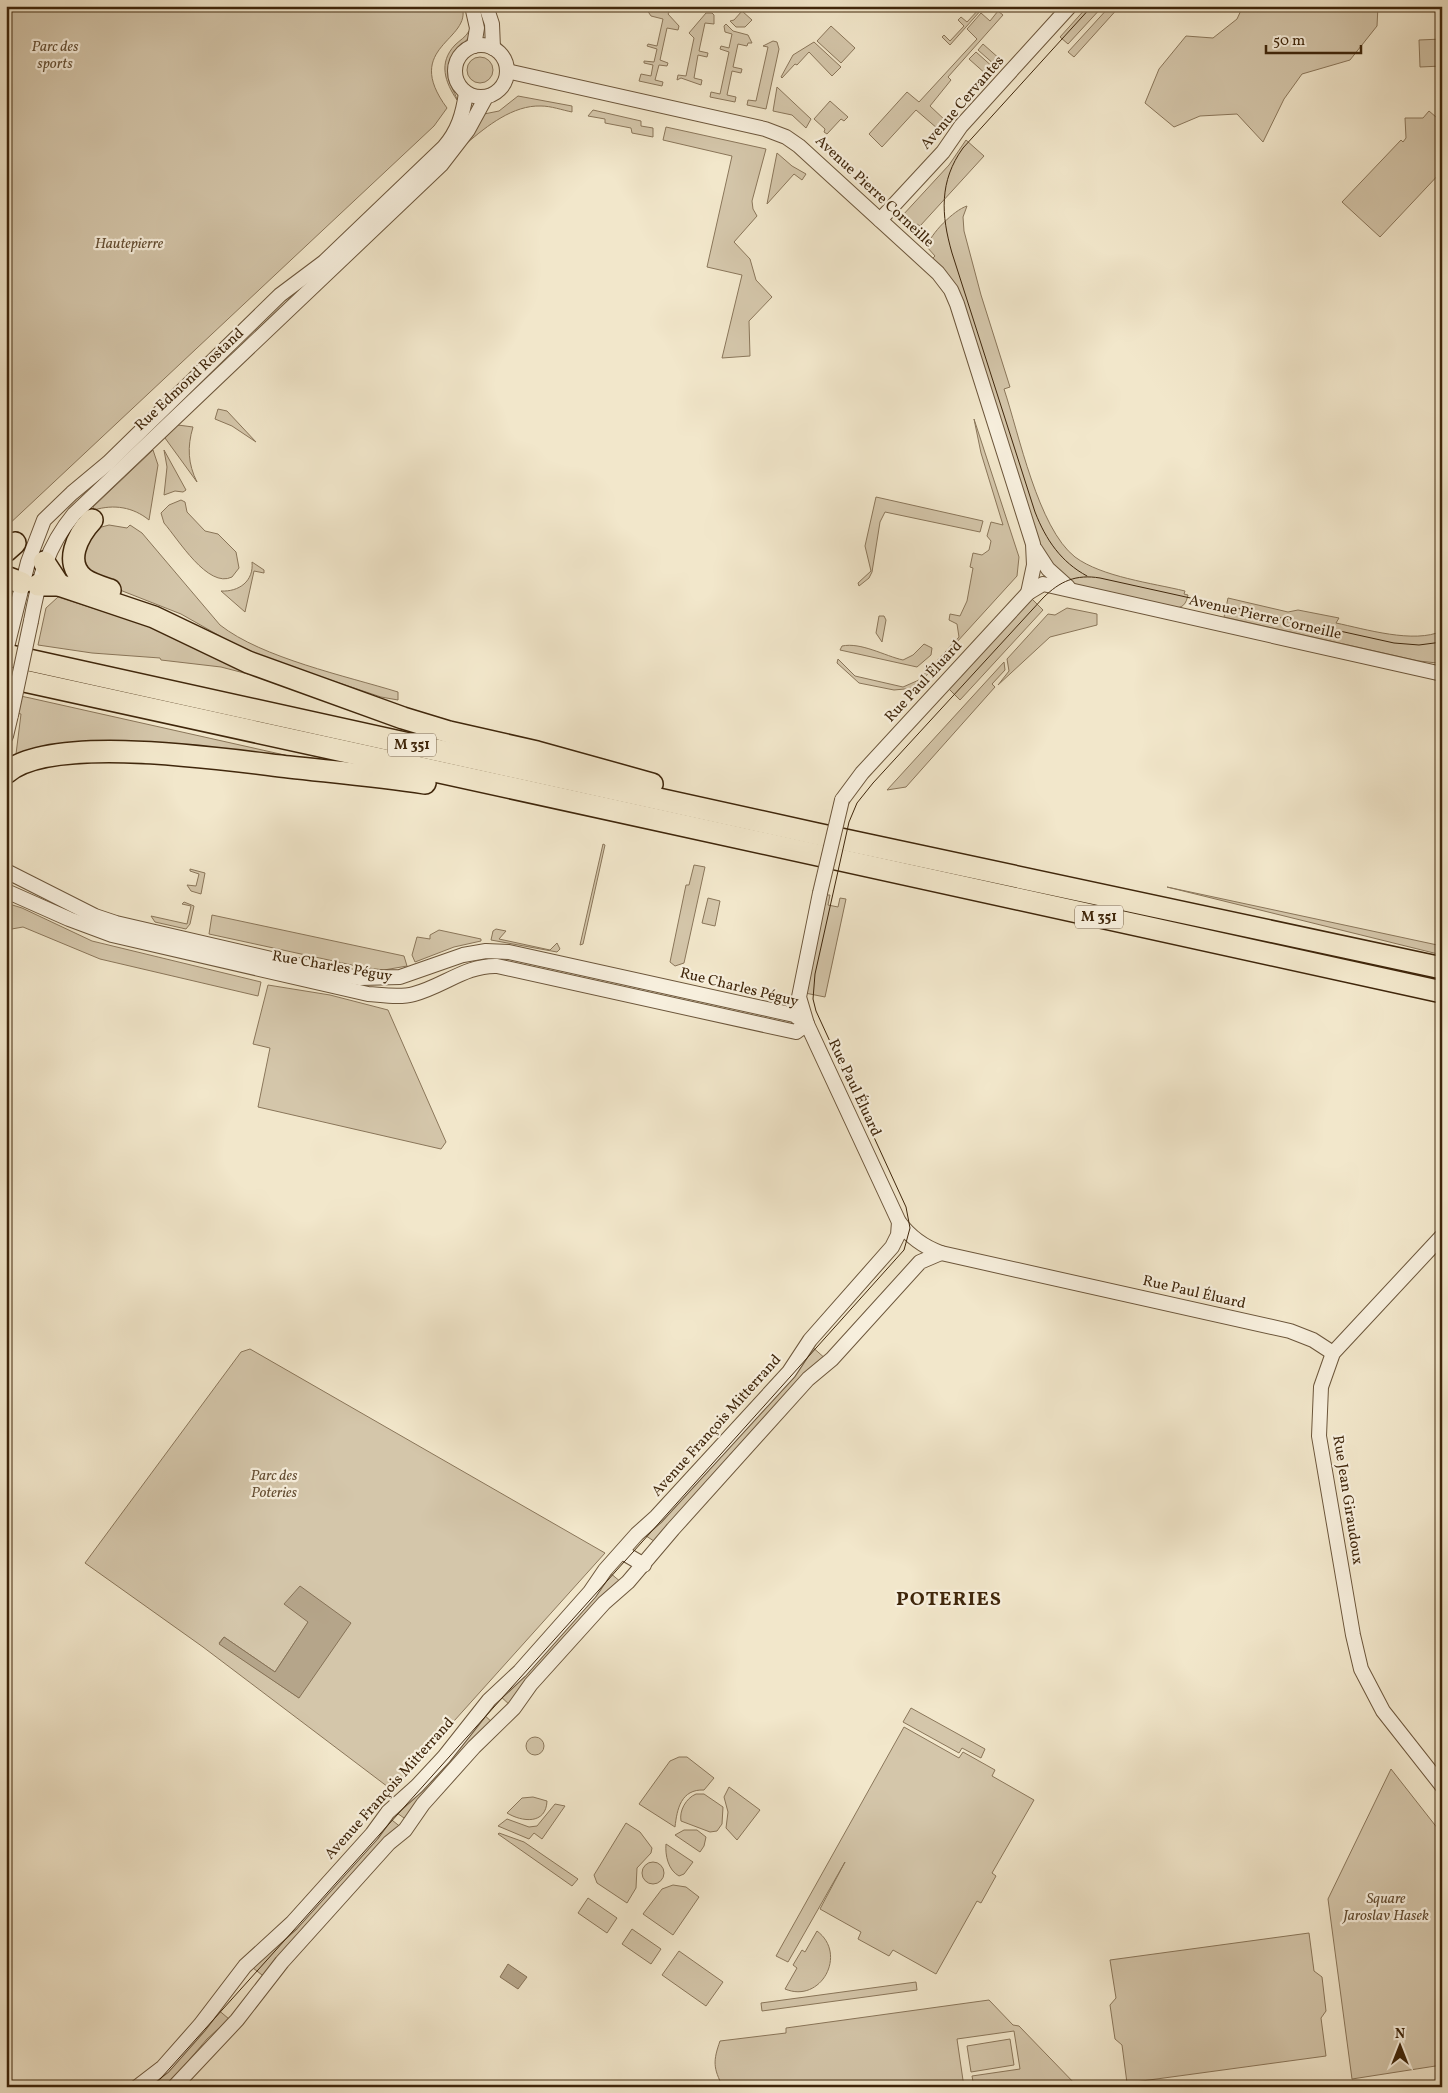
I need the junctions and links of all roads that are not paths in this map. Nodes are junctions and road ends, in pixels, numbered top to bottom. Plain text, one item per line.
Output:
1 (472, 6) edge
2 (486, 6) edge
3 (1070, 6) edge
4 (474, 46) junction
5 (493, 48) junction
6 (507, 71) junction
7 (466, 93) junction
8 (486, 97) junction
9 (880, 220) junction
10 (44, 520) junction
11 (92, 520) dead end
12 (1033, 544) junction
13 (10, 547) edge
14 (44, 562) joint
15 (31, 583) edge
16 (1033, 589) junction
17 (1080, 593) junction
18 (208, 643) junction
19 (6, 651) edge
20 (6, 655) edge
21 (1442, 674) edge
22 (6, 677) edge
23 (6, 736) edge
24 (6, 773) edge
25 (817, 834) junction
26 (813, 855) junction
27 (6, 871) edge
28 (6, 890) edge
29 (1442, 968) edge
30 (1442, 992) edge
31 (807, 1024) junction
32 (899, 1222) junction
33 (1442, 1236) edge
34 (940, 1253) junction
35 (1333, 1353) junction
36 (622, 1552) junction
37 (644, 1565) junction
38 (1442, 1786) edge
39 (137, 2087) edge
40 (174, 2087) edge

1 - 4 street
2 - 5 street
3 - 9 street, Avenue Cervantes
4 - 5 street
4 - 7 street
5 - 6 street
6 - 8 street
6 - 9 street, Avenue Pierre Corneille
7 - 8 street
7 - 10 street, Rue Edmond Rostand
8 - 14 street, Rue Edmond Rostand
9 - 12 street, Avenue Pierre Corneille
10 - 13 street
10 - 15 street, Rue Edmond Rostand
11 - 18 highway
12 - 16 street, Avenue Pierre Corneille
12 - 17 street, Avenue Pierre Corneille
14 - 15 highway
15 - 18 highway
15 - 19 street, Rue Edmond Rostand
15 - 23 street, Rue Edmond Rostand, bridge
16 - 17 street, Avenue Pierre Corneille
16 - 31 street, Rue Paul Éluard, bridge
17 - 21 street, Avenue Pierre Corneille
18 - 25 highway
20 - 25 highway, M 351
22 - 26 highway, M 351
24 - 26 highway
25 - 29 highway, M 351
26 - 30 highway, M 351
27 - 31 street, Rue Charles Péguy
28 - 31 street, Rue Charles Péguy
31 - 32 street, Rue Paul Éluard
32 - 34 street, Rue Paul Éluard
32 - 36 street, Avenue François Mitterrand
33 - 35 street, Rue Jean Giraudoux
34 - 35 street, Rue Paul Éluard
34 - 37 street
35 - 38 street, Rue Jean Giraudoux
36 - 37 street
36 - 39 street, Avenue François Mitterrand
37 - 40 street

